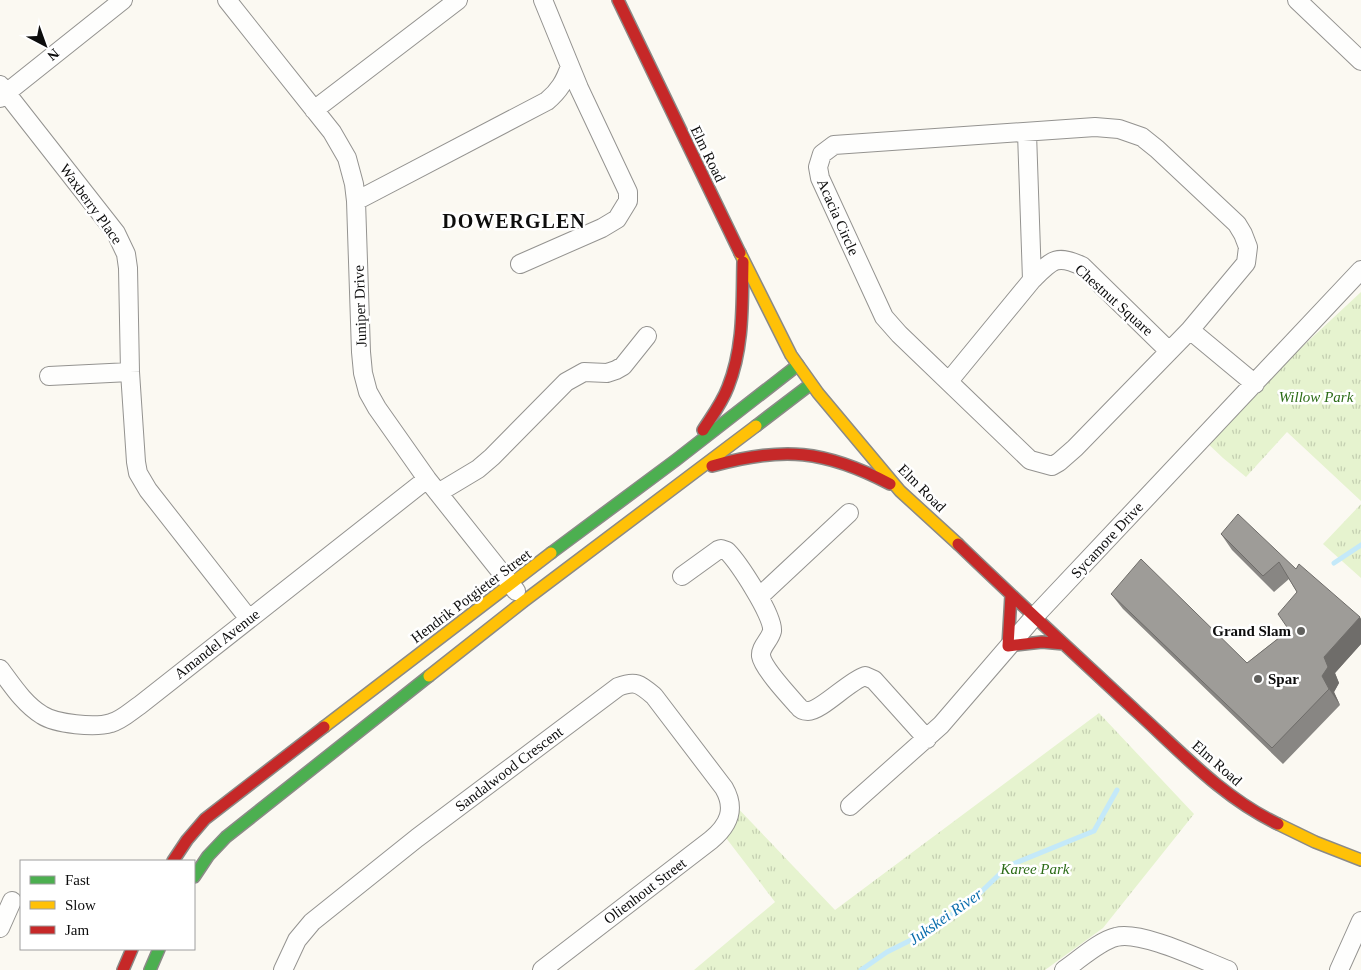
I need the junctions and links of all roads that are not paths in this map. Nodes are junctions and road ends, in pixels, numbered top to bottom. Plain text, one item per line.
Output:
1 (123, 0) edge
2 (227, 0) edge
3 (458, 0) edge
4 (543, 0) edge
5 (618, 0) edge
6 (1297, 0) edge
7 (1361, 61) edge
8 (570, 66) junction
9 (2, 92) edge
10 (547, 101) junction
11 (588, 108) junction
12 (314, 110) junction
13 (1027, 133) junction
14 (356, 201) junction
15 (743, 260) junction
16 (520, 264) dead end
17 (1361, 270) edge
18 (1032, 280) junction
19 (1190, 330) junction
20 (647, 336) dead end
21 (1169, 351) junction
22 (798, 365) junction
23 (130, 372) junction
24 (49, 376) dead end
25 (949, 381) junction
26 (811, 384) junction
27 (1255, 384) junction
28 (676, 460) junction
29 (698, 471) junction
30 (427, 479) junction
31 (900, 490) junction
32 (438, 493) junction
33 (849, 513) dead end
34 (682, 576) dead end
35 (510, 584) junction
36 (1011, 595) junction
37 (759, 597) junction
38 (524, 601) junction
39 (1034, 618) junction
40 (249, 619) junction
41 (1064, 644) junction
42 (1008, 646) junction
43 (0, 669) edge
44 (927, 739) junction
45 (728, 800) joint
46 (850, 806) dead end
47 (174, 860) edge
48 (1361, 860) edge
49 (195, 876) edge
50 (11, 900) edge
51 (1361, 921) edge
52 (0, 928) edge
53 (129, 950) edge
54 (154, 960) edge
55 (123, 970) edge
56 (283, 970) edge
57 (542, 970) edge
58 (1064, 970) edge
59 (1228, 970) edge
60 (1339, 970) edge

1 - 9 street
2 - 12 street, Juniper Drive
3 - 12 street
4 - 8 street
5 - 15 street, Elm Road
6 - 7 street
8 - 10 street
8 - 11 street
9 - 23 street, Waxberry Place
10 - 11 street
10 - 14 street
11 - 16 street
12 - 14 street, Juniper Drive
13 - 18 street
13 - 19 street, Acacia Circle
13 - 25 street, Acacia Circle
14 - 30 street, Juniper Drive
15 - 22 street, Elm Road
15 - 28 street
17 - 27 street, Sycamore Drive
18 - 21 street, Chestnut Square
18 - 25 street, Chestnut Square
19 - 21 street, Acacia Circle
19 - 27 street
20 - 32 street
21 - 25 street, Acacia Circle
22 - 26 street, Elm Road
22 - 28 street, Hendrik Potgieter Street
23 - 24 street
23 - 40 street, Waxberry Place
26 - 29 street
26 - 31 street, Elm Road
27 - 39 street, Sycamore Drive
28 - 35 street, Hendrik Potgieter Street
29 - 31 street
29 - 38 street
30 - 32 street, Juniper Drive
30 - 40 street, Amandel Avenue
31 - 36 street, Elm Road
32 - 35 street, Juniper Drive
33 - 37 street
34 - 37 street
35 - 38 street, Juniper Drive
35 - 47 street, Hendrik Potgieter Street
36 - 39 street, Elm Road
36 - 42 street
37 - 44 street
38 - 49 street
39 - 41 street, Elm Road
39 - 42 street, Sycamore Drive
40 - 43 street, Amandel Avenue
41 - 42 street
41 - 48 street, Elm Road
42 - 44 street, Sycamore Drive
44 - 46 street, Sycamore Drive
45 - 56 street, Sandalwood Crescent
45 - 57 street, Olienhout Street
50 - 52 street
51 - 60 street
53 - 54 street
53 - 55 street
58 - 59 street

